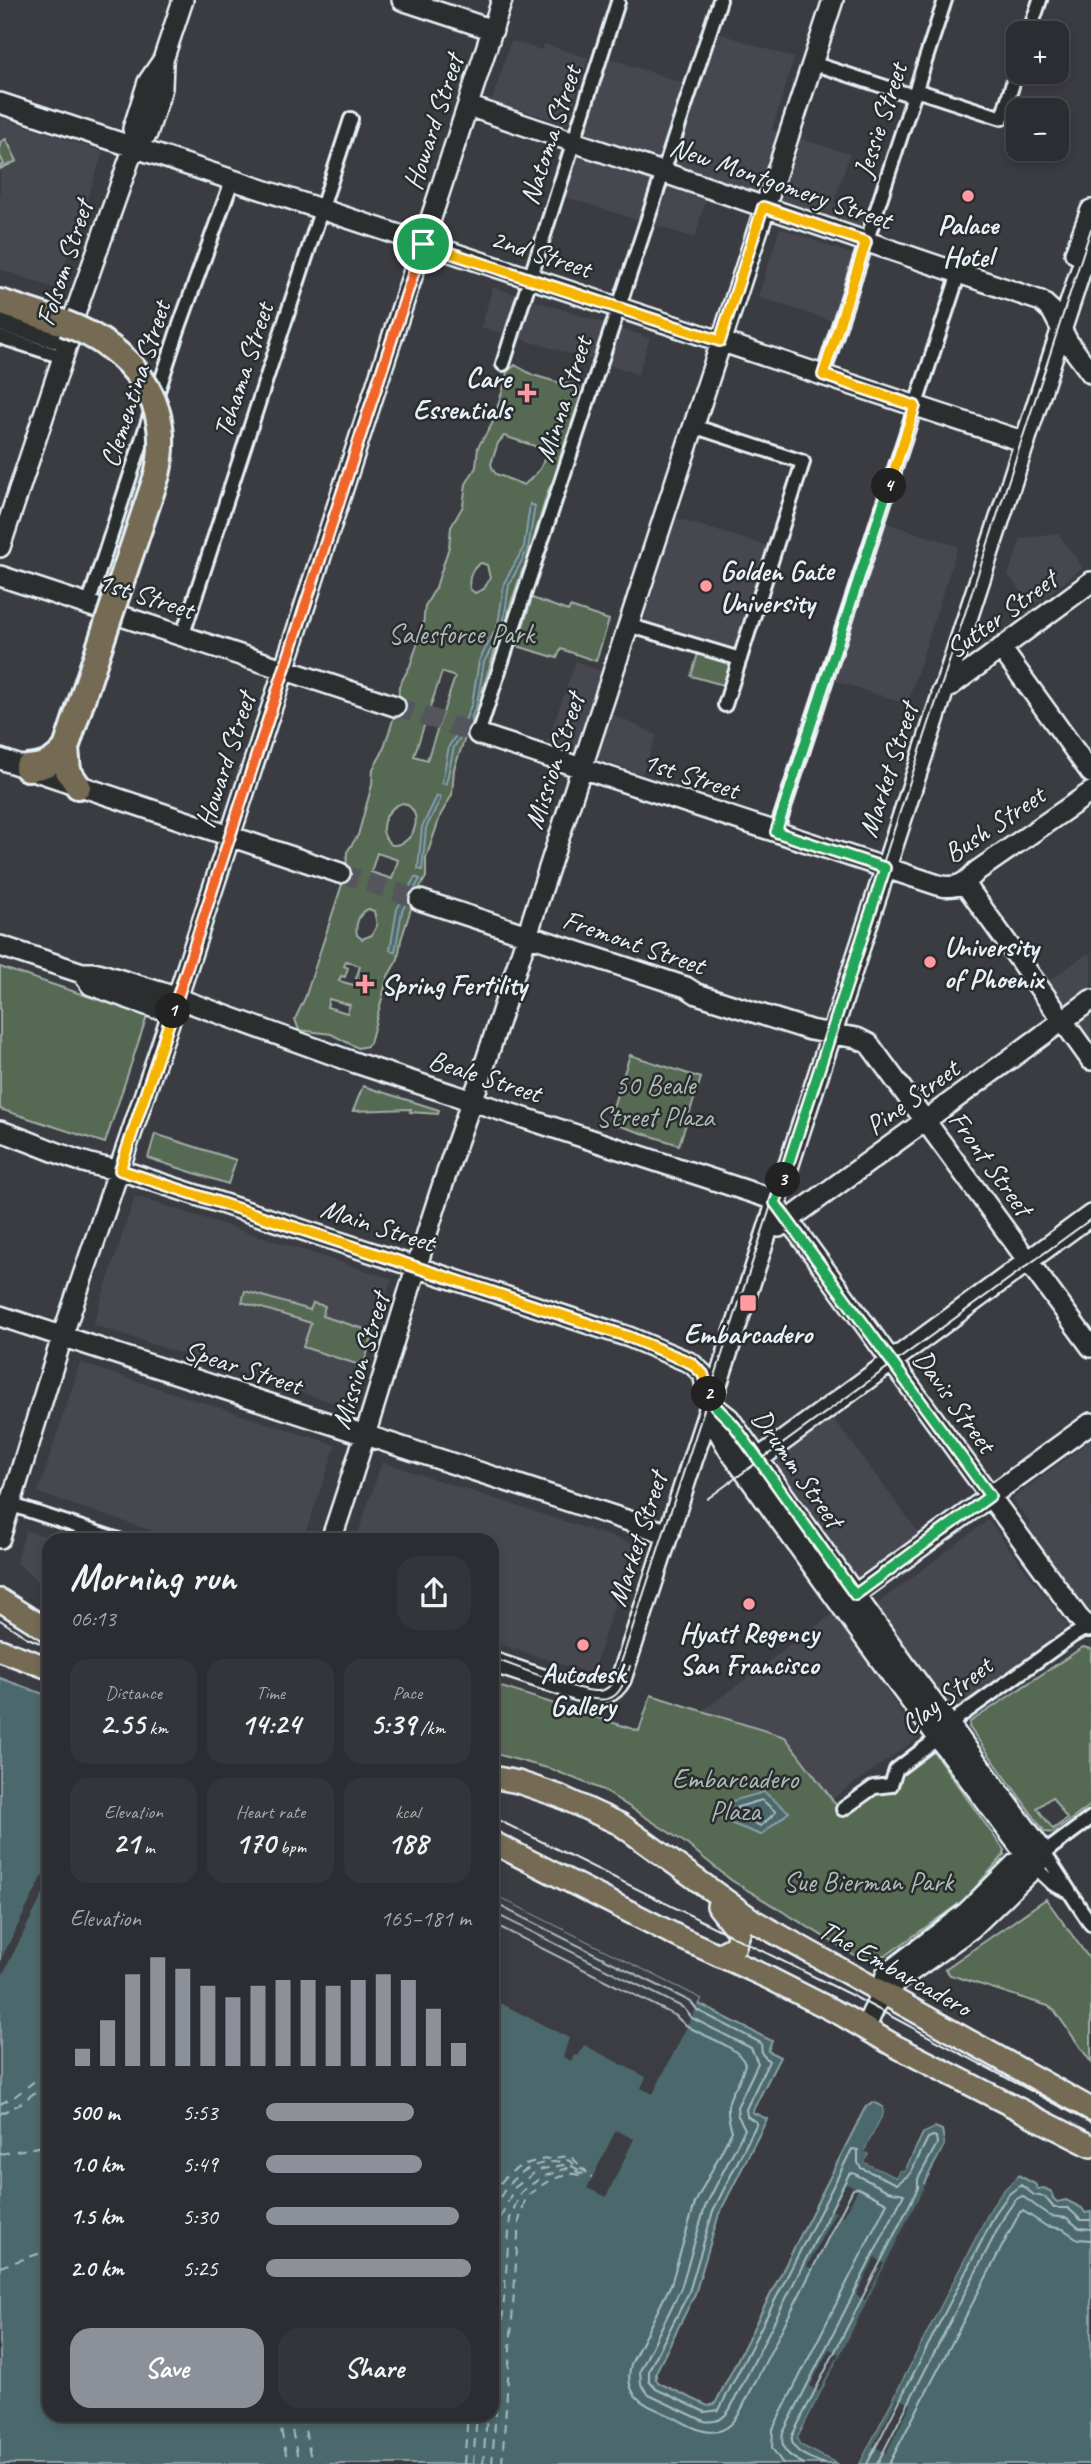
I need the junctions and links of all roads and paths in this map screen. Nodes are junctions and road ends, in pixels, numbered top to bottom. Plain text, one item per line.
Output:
1 (183, 0) edge
2 (402, 0) edge
3 (502, 0) edge
4 (720, 0) edge
5 (833, 0) edge
6 (946, 0) edge
7 (1040, 0) edge
8 (618, 2) dead end
9 (1033, 21) edge
10 (493, 30) junction
11 (811, 63) junction
12 (1013, 84) edge
13 (915, 93) junction
14 (0, 103) edge
15 (468, 106) junction
16 (351, 119) dead end
17 (572, 142) junction
18 (135, 145) junction
19 (664, 172) junction
20 (233, 178) junction
21 (763, 207) junction
22 (322, 208) junction
23 (1091, 210) edge
24 (866, 242) junction
25 (428, 245) junction
26 (1089, 246) edge
27 (959, 273) junction
28 (530, 279) junction
29 (0, 302) edge
30 (619, 308) junction
31 (0, 321) edge
32 (70, 328) junction
33 (1062, 329) junction
34 (0, 337) edge
35 (720, 341) junction
36 (63, 357) junction
37 (503, 364) dead end
38 (1091, 373) edge
39 (823, 375) junction
40 (915, 406) junction
41 (693, 426) junction
42 (1025, 442) junction
43 (0, 547) edge
44 (0, 576) edge
45 (1091, 583) edge
46 (88, 605) junction
47 (628, 625) junction
48 (182, 636) junction
49 (959, 644) junction
50 (1001, 648) junction
51 (740, 659) junction
52 (983, 662) junction
53 (284, 670) junction
54 (943, 690) junction
55 (725, 705) dead end
56 (395, 706) tunnel mouth
57 (478, 734) joint
58 (66, 748) junction
59 (0, 759) edge
60 (27, 768) junction
61 (581, 768) junction
62 (1091, 773) edge
63 (78, 786) junction
64 (1091, 792) edge
65 (776, 832) junction
66 (229, 836) junction
67 (885, 868) junction
68 (340, 873) tunnel mouth
69 (965, 884) junction
70 (421, 900) tunnel mouth
71 (527, 935) junction
72 (0, 946) edge
73 (177, 998) junction
74 (1091, 1000) edge
75 (1062, 1021) junction
76 (831, 1033) junction
77 (1091, 1060) edge
78 (471, 1101) junction
79 (926, 1121) junction
80 (0, 1131) edge
81 (120, 1170) junction
82 (775, 1203) junction
83 (1091, 1215) edge
84 (788, 1221) junction
85 (764, 1237) junction
86 (1028, 1261) junction
87 (417, 1268) junction
88 (0, 1316) edge
89 (62, 1337) junction
90 (1091, 1347) edge
91 (891, 1360) junction
92 (711, 1404) junction
93 (1091, 1423) edge
94 (366, 1437) junction
95 (751, 1464) junction
96 (990, 1496) junction
97 (5, 1503) edge
98 (97, 1533) edge
99 (333, 1533) edge
100 (669, 1534) junction
101 (0, 1538) edge
102 (0, 1600) edge
103 (849, 1600) junction
104 (42, 1627) edge
105 (1090, 1628) edge
106 (0, 1650) edge
107 (499, 1664) edge
108 (42, 1665) edge
109 (944, 1732) junction
110 (499, 1779) edge
111 (843, 1809) dead end
112 (1091, 1818) edge
113 (499, 1846) edge
114 (1035, 1859) junction
115 (696, 1881) junction
116 (1091, 1924) edge
117 (718, 1955) junction
118 (882, 1992) junction
119 (865, 2028) junction
120 (1091, 2109) edge
121 (1091, 2146) edge

1 - 18 street, Folsom Street
2 - 10 street
3 - 10 street, Howard Street
4 - 19 street, Minna Street
5 - 11 street, Mission Street
6 - 13 street, Jessie Street
7 - 9 street
8 - 17 street, Natoma Street
10 - 15 street, Howard Street
11 - 13 street
11 - 21 street, Mission Street
12 - 13 street
13 - 24 street, Jessie Street
14 - 18 street, 2nd Street
15 - 17 street, New Montgomery Street
15 - 25 street, Howard Street
16 - 22 street, Tehama Street
17 - 19 street, New Montgomery Street
17 - 28 street, Natoma Street
18 - 20 street, 2nd Street
18 - 32 street, Folsom Street
19 - 21 street, New Montgomery Street
19 - 30 street, Minna Street
20 - 22 street, 2nd Street
20 - 46 street, Clementina Street
21 - 24 street, New Montgomery Street
21 - 35 street, Mission Street
22 - 25 street, 2nd Street
22 - 48 street, Tehama Street
23 - 33 street, Market Street
24 - 27 street, New Montgomery Street
24 - 39 street, Jessie Street
25 - 28 street, 2nd Street
25 - 53 street, Howard Street
26 - 33 street, Market Street
27 - 33 street, New Montgomery Street
27 - 40 street
28 - 30 street, 2nd Street
28 - 37 street, Natoma Street
29 - 58 highway, bridge
30 - 35 street, 2nd Street
30 - 57 street, Minna Street
31 - 32 street
32 - 36 street, Folsom Street
33 - 38 street, New Montgomery Street
33 - 42 street, Market Street
34 - 36 street
35 - 39 street, 2nd Street
35 - 41 street, Mission Street
36 - 43 street, Folsom Street
39 - 40 street, 2nd Street
40 - 42 street, 2nd Street
40 - 65 street
41 - 47 street, Mission Street
41 - 51 street
42 - 49 street, Market Street
44 - 46 street, 1st Street
45 - 50 street, Sutter Street
46 - 48 street, 1st Street
47 - 51 street
47 - 61 street, Mission Street
48 - 53 street, 1st Street
49 - 52 street
49 - 54 street, Market Street
50 - 52 street, Sutter Street
50 - 62 street
51 - 55 street
52 - 54 street, Sutter Street
53 - 56 street, 1st Street
53 - 66 street, Howard Street
54 - 67 street, Market Street
57 - 61 street, 1st Street
58 - 60 highway
58 - 63 highway
59 - 60 street
60 - 63 street
61 - 65 street, 1st Street
61 - 71 street, Mission Street
63 - 66 street
64 - 69 street, Bush Street
65 - 67 street, 1st Street
66 - 68 street
66 - 73 street, Howard Street
67 - 69 street, Bush Street
67 - 76 street, Market Street
69 - 75 street
70 - 71 street, Fremont Street
71 - 76 street, Fremont Street
71 - 78 street, Mission Street
72 - 73 street, Beale Street
73 - 78 street, Beale Street
73 - 81 street, Howard Street
74 - 75 street, Pine Street
75 - 77 street
75 - 79 street, Pine Street
76 - 79 street, Front Street
76 - 82 street, Market Street
78 - 82 street, Beale Street
78 - 87 street, Mission Street
79 - 84 street, Pine Street
79 - 86 street, Front Street
80 - 81 street, Main Street
81 - 87 street, Main Street
81 - 89 street, Howard Street
82 - 84 street, Davis Street
82 - 85 street, Market Street
82 - 92 street, Market Street
83 - 86 street
84 - 85 street, Pine Street
84 - 91 street, Davis Street
85 - 92 street, Market Street
86 - 90 street, Front Street
86 - 91 street
87 - 92 street, Main Street
87 - 94 street, Mission Street
88 - 89 street, Spear Street
89 - 94 street, Spear Street
89 - 97 street, Howard Street
91 - 95 street
91 - 96 street, Davis Street
92 - 95 street, Drumm Street
92 - 100 street, Market Street
93 - 96 street
94 - 99 street, Mission Street
94 - 100 street, Spear Street
95 - 103 street, Drumm Street
96 - 103 street
96 - 105 street, Davis Street
97 - 98 street
97 - 101 street, Howard Street
100 - 107 street, Market Street
102 - 104 main road
103 - 109 street, Drumm Street
105 - 109 street, Clay Street
106 - 108 main road
109 - 111 street, Clay Street
109 - 114 street, Drumm Street
110 - 115 main road, The Embarcadero
112 - 114 street
113 - 117 main road
114 - 116 street, Drumm Street
114 - 118 street
115 - 117 main road
115 - 118 main road, The Embarcadero
117 - 119 main road
118 - 119 street
118 - 120 main road, The Embarcadero
119 - 121 main road

